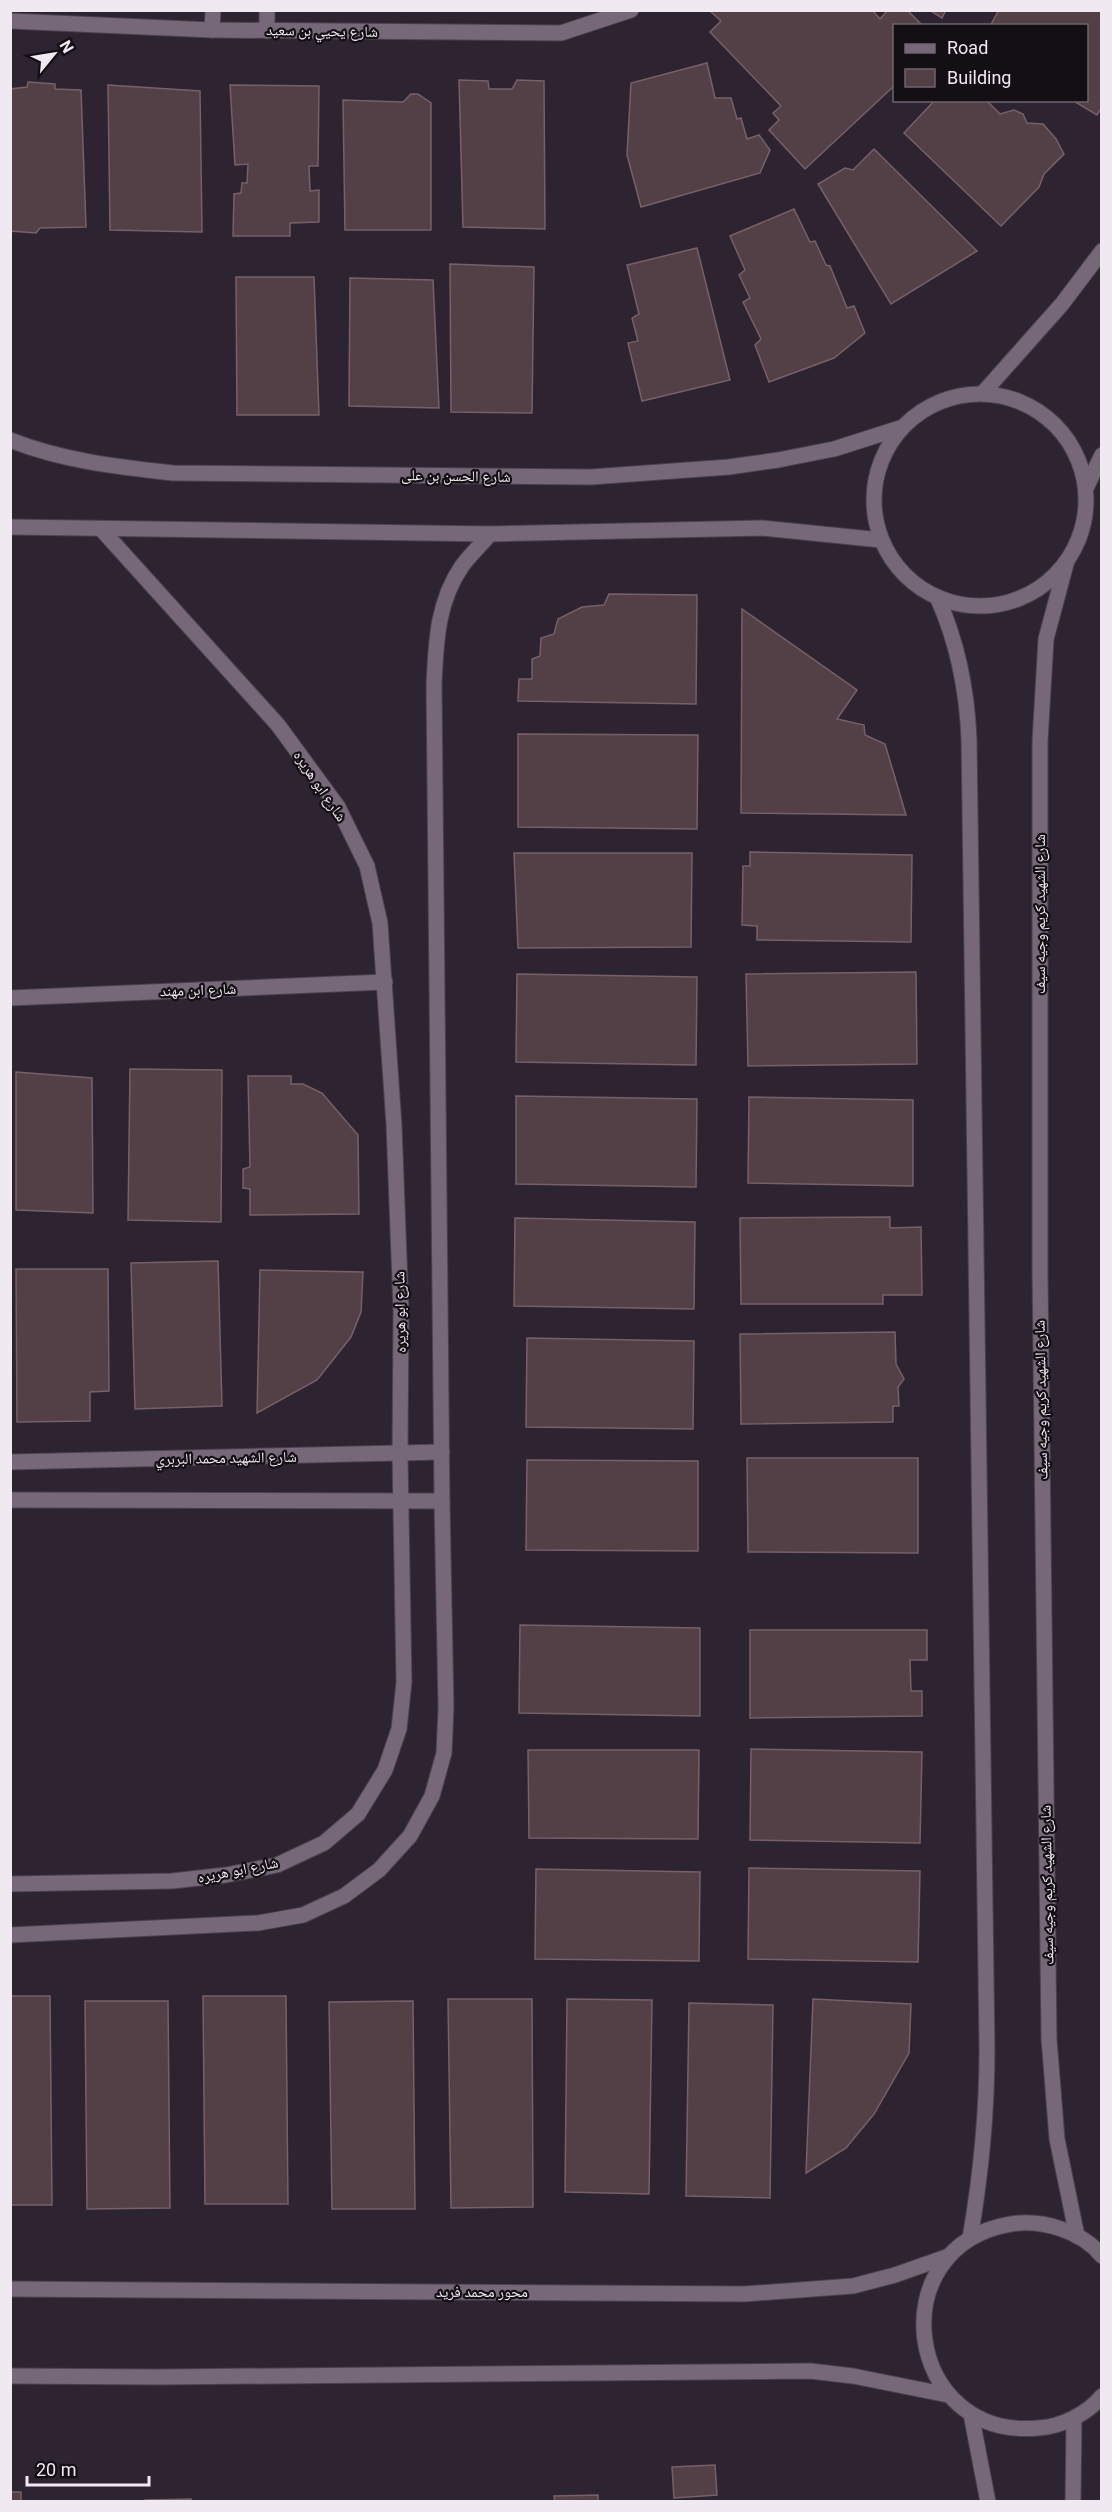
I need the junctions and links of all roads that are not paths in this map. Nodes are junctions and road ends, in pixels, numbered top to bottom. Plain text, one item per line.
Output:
1 (213, 10) edge
2 (267, 10) edge
3 (631, 10) edge
4 (10, 21) edge
5 (212, 30) junction
6 (267, 31) junction
7 (1101, 251) edge
8 (983, 393) junction
9 (900, 428) junction
10 (10, 440) edge
11 (1101, 455) edge
12 (1086, 488) junction
13 (10, 527) edge
14 (102, 530) junction
15 (490, 534) junction
16 (881, 540) junction
17 (1066, 564) junction
18 (938, 599) junction
19 (384, 982) junction
20 (10, 998) edge
21 (442, 1452) junction
22 (400, 1455) junction
23 (10, 1462) edge
24 (10, 1500) edge
25 (401, 1501) junction
26 (442, 1501) junction
27 (10, 1884) edge
28 (10, 1935) edge
29 (1077, 2236) junction
30 (970, 2238) junction
31 (949, 2256) junction
32 (1101, 2256) edge
33 (10, 2289) edge
34 (10, 2376) edge
35 (948, 2395) junction
36 (1101, 2396) edge
37 (971, 2414) junction
38 (1074, 2418) junction
39 (988, 2502) edge
40 (1073, 2502) edge

1 - 5 street
2 - 6 street
3 - 6 street, شارع يحيي بن سعيد
4 - 5 street, شارع يحيي بن سعيد
5 - 6 street, شارع يحيي بن سعيد
7 - 8 street
8 - 9 street
8 - 12 street
9 - 10 street, شارع الحسن بن على
9 - 16 street
11 - 12 street
12 - 17 street
13 - 14 street
14 - 15 street
14 - 19 street, شارع ابو هريره
15 - 16 street
15 - 21 street
16 - 18 street
17 - 18 street
17 - 29 street, شارع الشهيد كريم وجيه سيف
18 - 30 street
19 - 20 street, شارع ابن مهند
19 - 22 street, شارع ابو هريره
21 - 22 street, شارع الشهيد محمد البربري
21 - 26 street
22 - 23 street, شارع الشهيد محمد البربري
22 - 25 street, شارع ابو هريره
24 - 25 street
25 - 26 street
25 - 27 street, شارع ابو هريره
26 - 28 street
29 - 30 street
29 - 32 street
30 - 31 street
31 - 33 street, محور محمد فريد
31 - 35 street
34 - 35 street
35 - 37 street
36 - 38 street
37 - 38 street
37 - 39 street
38 - 40 street

